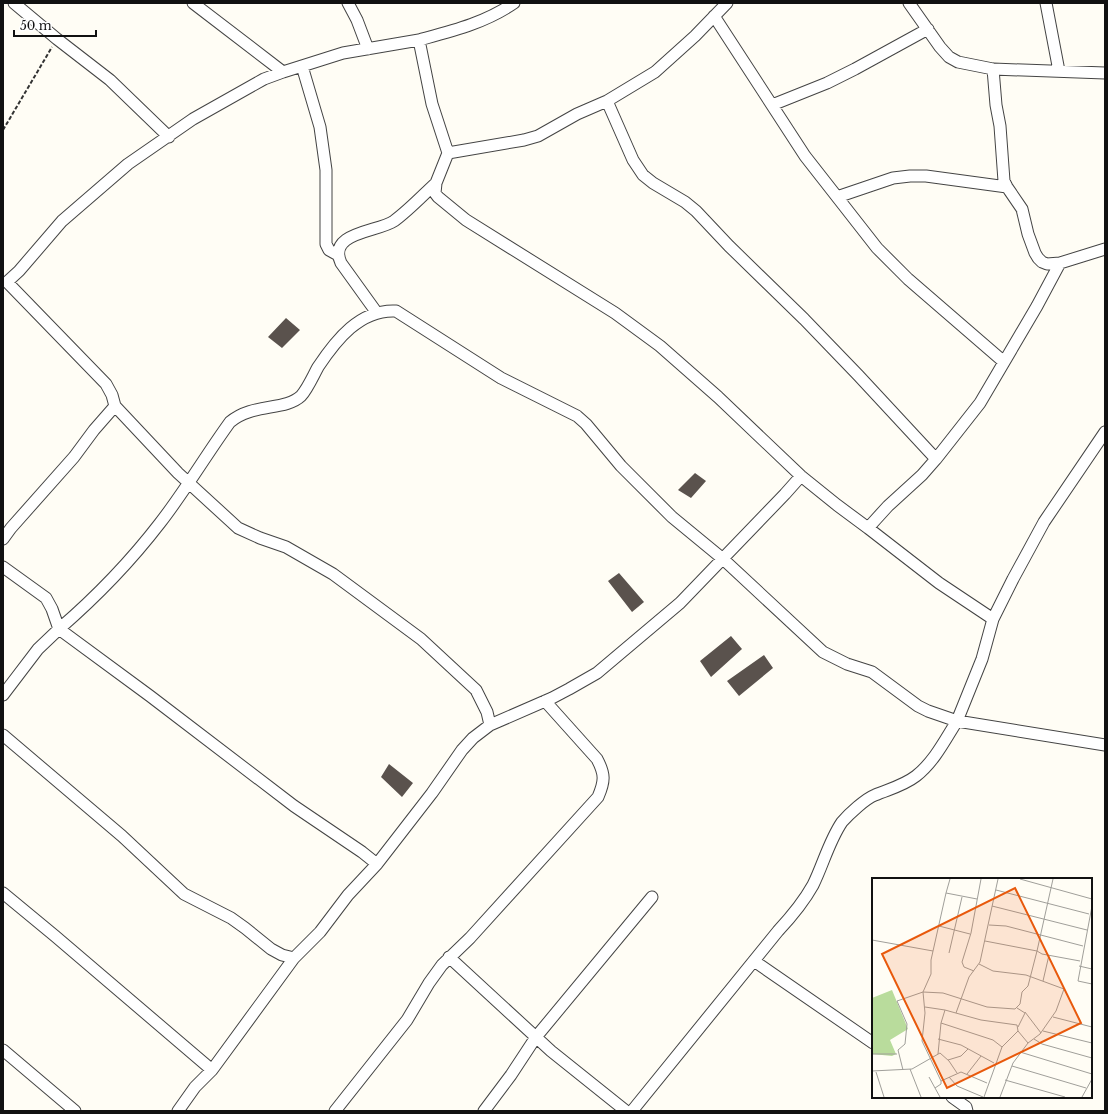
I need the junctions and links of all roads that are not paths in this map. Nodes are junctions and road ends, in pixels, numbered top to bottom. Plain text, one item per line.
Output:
1 (14, 3) edge
2 (192, 3) edge
3 (348, 3) edge
4 (514, 3) edge
5 (727, 3) edge
6 (909, 3) edge
7 (1046, 3) edge
8 (499, 7) edge
9 (714, 16) junction
10 (928, 29) junction
11 (419, 40) junction
12 (368, 49) junction
13 (302, 66) junction
14 (993, 69) junction
15 (1059, 71) junction
16 (283, 72) junction
17 (1105, 73) edge
18 (608, 101) junction
19 (772, 105) junction
20 (169, 136) junction
21 (448, 153) junction
22 (436, 183) junction
23 (1007, 187) junction
24 (837, 197) junction
25 (1105, 249) edge
26 (338, 255) junction
27 (1060, 263) junction
28 (377, 313) junction
29 (1004, 362) junction
30 (115, 406) junction
31 (1105, 432) edge
32 (936, 459) junction
33 (800, 476) junction
34 (189, 482) junction
35 (868, 528) junction
36 (3, 539) edge
37 (723, 559) junction
38 (3, 567) edge
39 (993, 619) junction
40 (59, 629) junction
41 (3, 695) edge
42 (545, 701) junction
43 (957, 721) junction
44 (490, 725) junction
45 (3, 735) edge
46 (1105, 745) edge
47 (377, 864) junction
48 (3, 893) edge
49 (652, 897) dead end
50 (294, 958) junction
51 (449, 958) junction
52 (754, 961) junction
53 (536, 1037) junction
54 (872, 1042) edge
55 (3, 1050) edge
56 (212, 1070) junction
57 (953, 1098) edge
58 (75, 1111) edge
59 (178, 1111) edge
60 (335, 1111) edge
61 (484, 1111) edge
62 (626, 1111) edge
63 (632, 1111) edge
64 (967, 1111) edge

1 - 20 street
2 - 16 street
3 - 12 street
4 - 8 street
5 - 9 street
6 - 10 street
7 - 15 street
8 - 11 street
9 - 18 street
9 - 19 street
10 - 14 street
10 - 19 street
11 - 12 street
11 - 21 street
12 - 13 street
13 - 16 street
13 - 26 street
14 - 15 street
14 - 23 street
15 - 17 street
16 - 20 street
18 - 21 street
18 - 32 street
19 - 24 street
20 - 30 street
21 - 22 street
22 - 26 street
22 - 33 street
23 - 24 street
23 - 27 street
24 - 29 street
25 - 27 street
26 - 28 street
27 - 29 street
28 - 34 street
28 - 37 street
29 - 32 street
30 - 34 street
30 - 36 street
31 - 39 street
32 - 35 street
33 - 35 street
33 - 37 street
34 - 40 street
34 - 44 street
35 - 39 street
37 - 42 street
37 - 43 street
38 - 40 street
39 - 43 street
40 - 41 street
40 - 47 street
42 - 44 street
42 - 51 street
43 - 46 street
43 - 52 street
44 - 47 street
45 - 50 street
47 - 50 street
48 - 56 street
49 - 53 street
50 - 56 street
51 - 53 street
51 - 60 street
52 - 54 street
52 - 63 street
53 - 61 street
53 - 62 street
55 - 58 street
56 - 59 street
57 - 64 street

